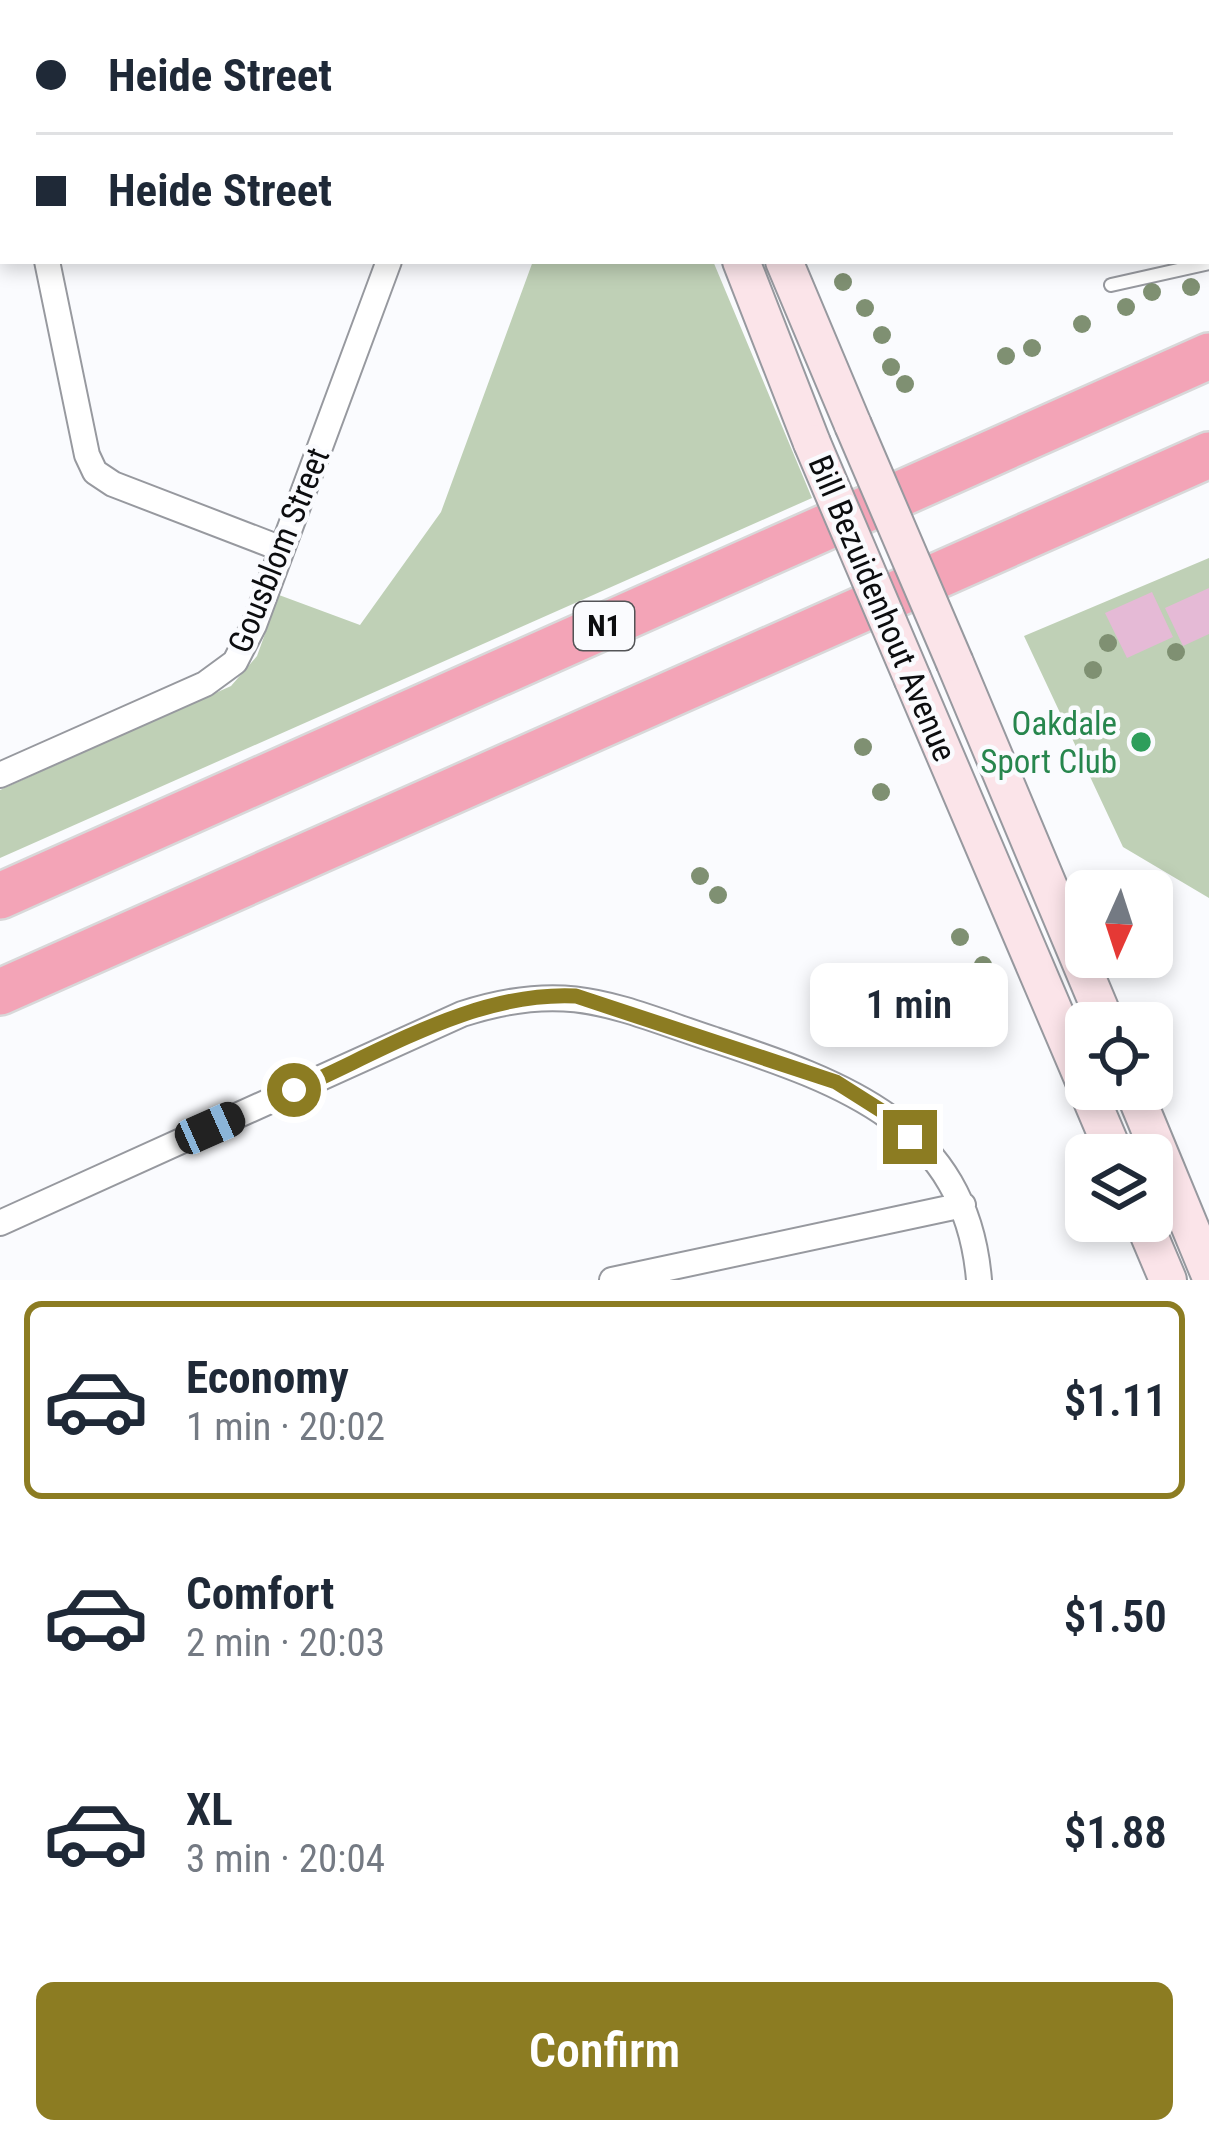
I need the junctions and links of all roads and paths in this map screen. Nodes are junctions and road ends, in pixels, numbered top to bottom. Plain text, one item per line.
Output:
1 (48, 264) edge
2 (382, 264) edge
3 (742, 264) edge
4 (785, 264) edge
5 (1205, 264) edge
6 (1111, 285) dead end
7 (1209, 356) edge
8 (1209, 454) edge
9 (282, 549) junction
10 (0, 775) edge
11 (0, 896) edge
12 (0, 992) edge
13 (1097, 1002) edge
14 (1065, 1036) edge
15 (1142, 1110) edge
16 (963, 1205) junction
17 (0, 1222) edge
18 (1152, 1242) edge
19 (1209, 1273) edge
20 (612, 1280) edge
21 (979, 1280) edge
22 (1168, 1280) edge

1 - 9 street
2 - 9 street, Gousblom Street
3 - 14 main road, Bill Bezuidenhout Avenue, bridge
4 - 13 main road, Bill Bezuidenhout Avenue, bridge
5 - 6 lane
7 - 11 highway, N1
8 - 12 highway
9 - 10 street, Gousblom Street
15 - 19 main road
16 - 17 street
16 - 20 street
16 - 21 street
18 - 22 main road

